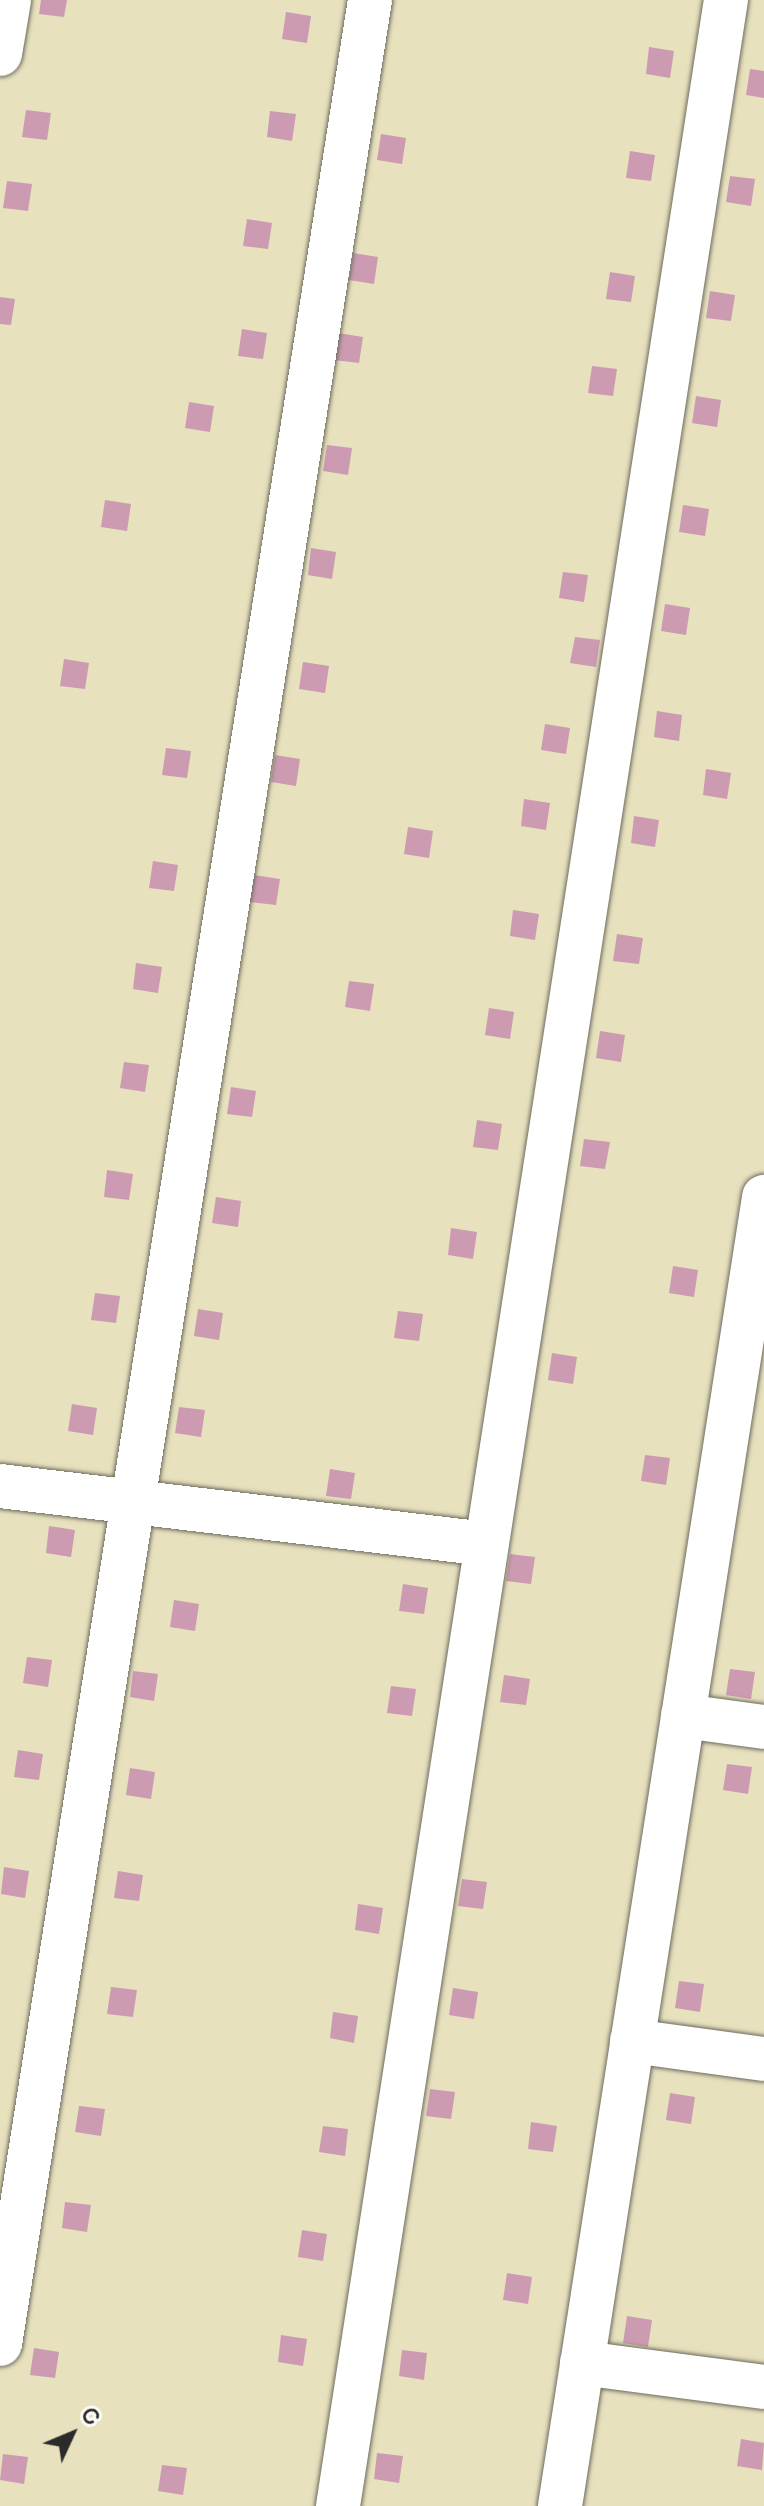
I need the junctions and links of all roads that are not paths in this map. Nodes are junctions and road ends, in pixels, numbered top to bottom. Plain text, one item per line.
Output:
1 (9, 0) edge
2 (370, 0) edge
3 (726, 0) edge
4 (0, 54) edge
5 (764, 1197) edge
6 (748, 1399) edge
7 (0, 1486) edge
8 (133, 1504) junction
9 (487, 1544) junction
10 (683, 1716) junction
11 (764, 1727) edge
12 (632, 2041) junction
13 (764, 2059) edge
14 (0, 2344) edge
15 (582, 2363) junction
16 (764, 2387) edge
17 (338, 2506) edge
18 (560, 2506) edge

1 - 4 lane
2 - 8 lane
3 - 9 lane
5 - 6 lane
6 - 10 lane
7 - 8 lane
8 - 9 lane
8 - 14 lane
9 - 17 lane
10 - 11 lane
10 - 12 lane
12 - 13 lane
12 - 15 lane
15 - 16 lane
15 - 18 lane

